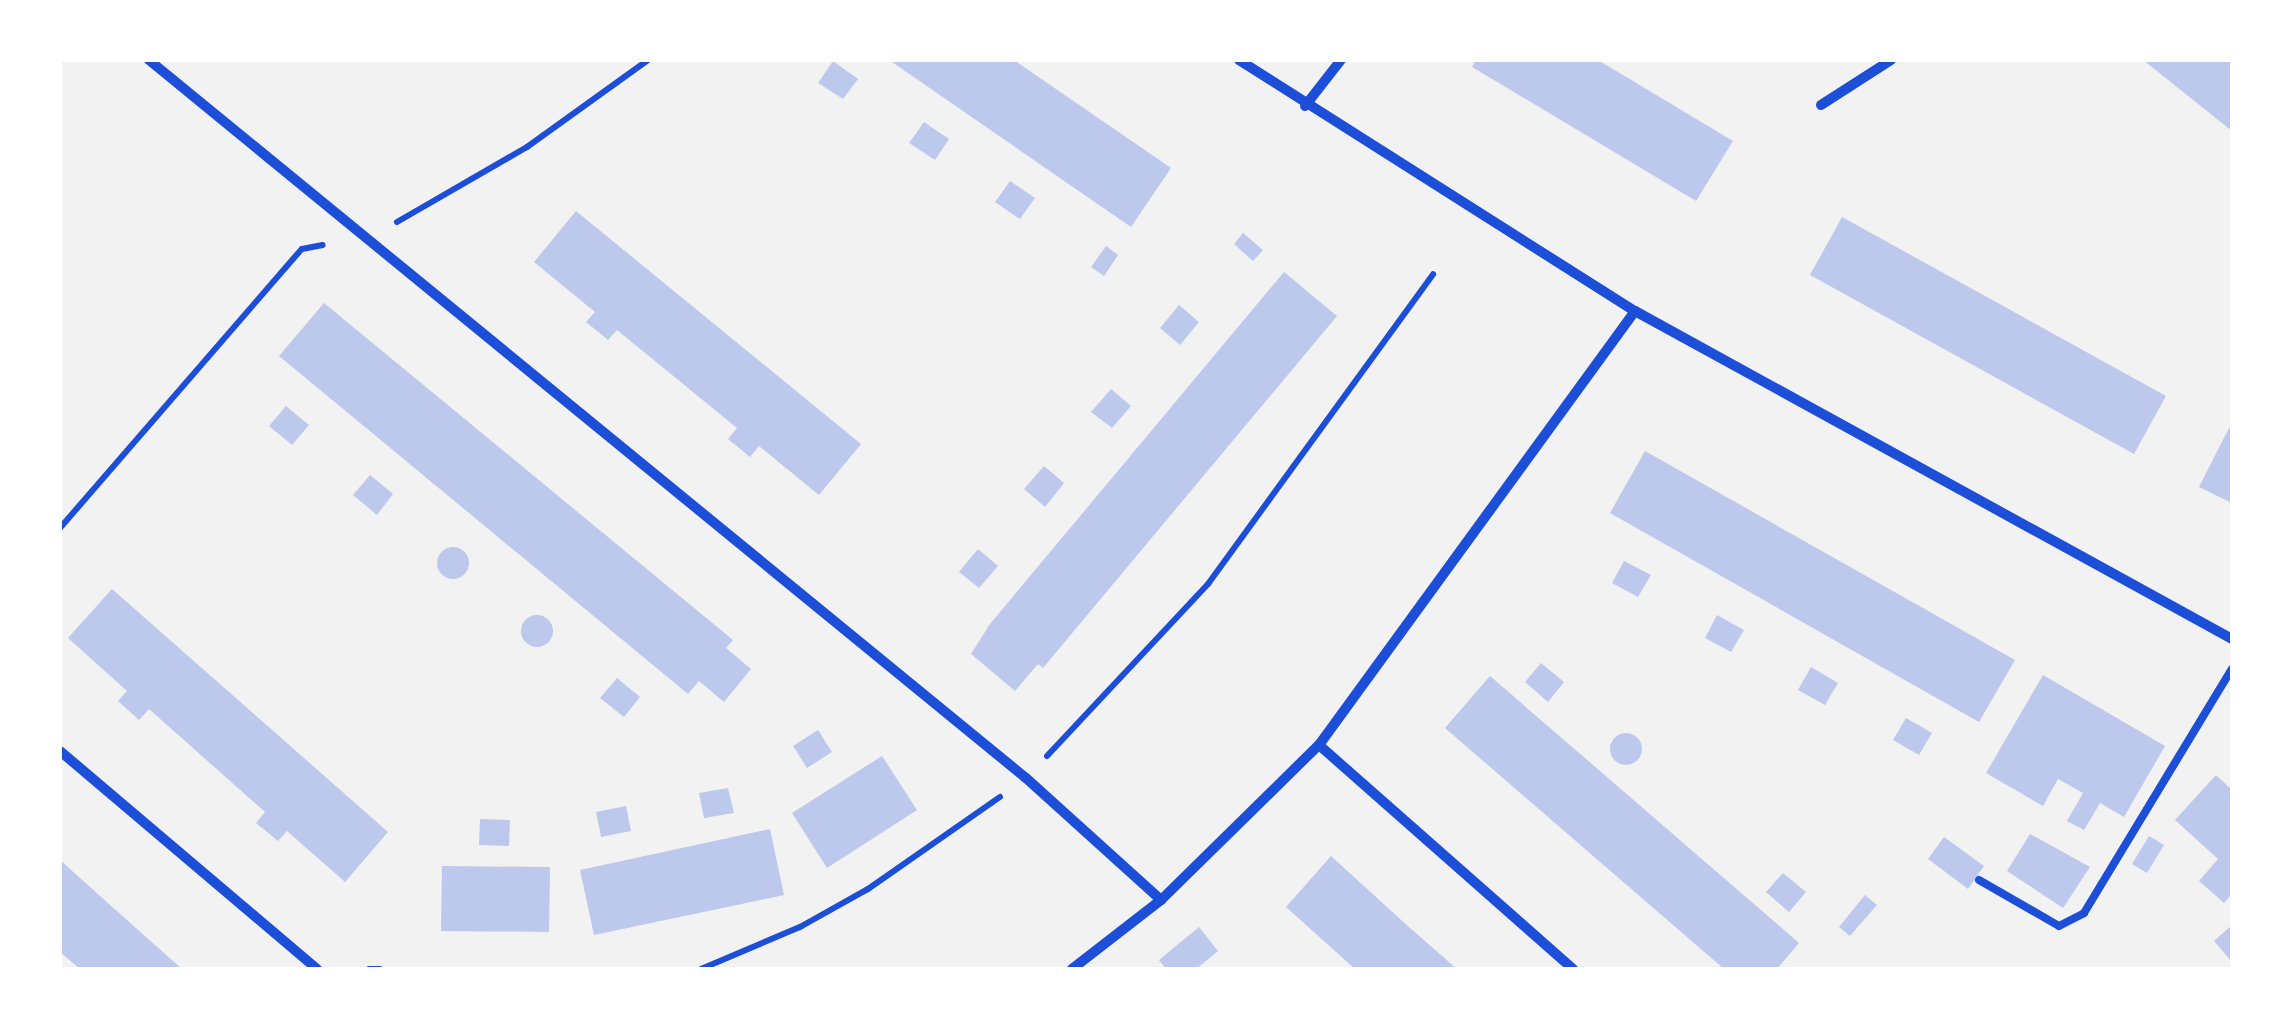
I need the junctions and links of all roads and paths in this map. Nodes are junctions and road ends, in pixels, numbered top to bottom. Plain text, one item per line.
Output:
1 (149, 60) edge
2 (648, 60) edge
3 (1240, 60) edge
4 (1342, 60) edge
5 (1891, 60) edge
6 (1821, 105) dead end
7 (1306, 106) junction
8 (361, 236) junction
9 (1432, 274) dead end
10 (1635, 311) junction
11 (60, 528) edge
12 (2232, 640) edge
13 (2232, 669) edge
14 (1319, 745) junction
15 (60, 751) edge
16 (1026, 778) junction
17 (1980, 880) dead end
18 (1161, 900) junction
19 (317, 969) edge
20 (369, 969) edge
21 (380, 969) edge
22 (700, 969) edge
23 (1072, 969) edge
24 (1574, 969) edge

1 - 8 street
2 - 8 path
3 - 7 street
4 - 7 street
5 - 6 street
7 - 10 street
8 - 11 path
8 - 16 street
9 - 16 path
10 - 12 street
10 - 14 street
13 - 17 lane
14 - 18 street
14 - 24 street
15 - 19 street
16 - 18 street
16 - 22 path
18 - 23 street
20 - 21 path

